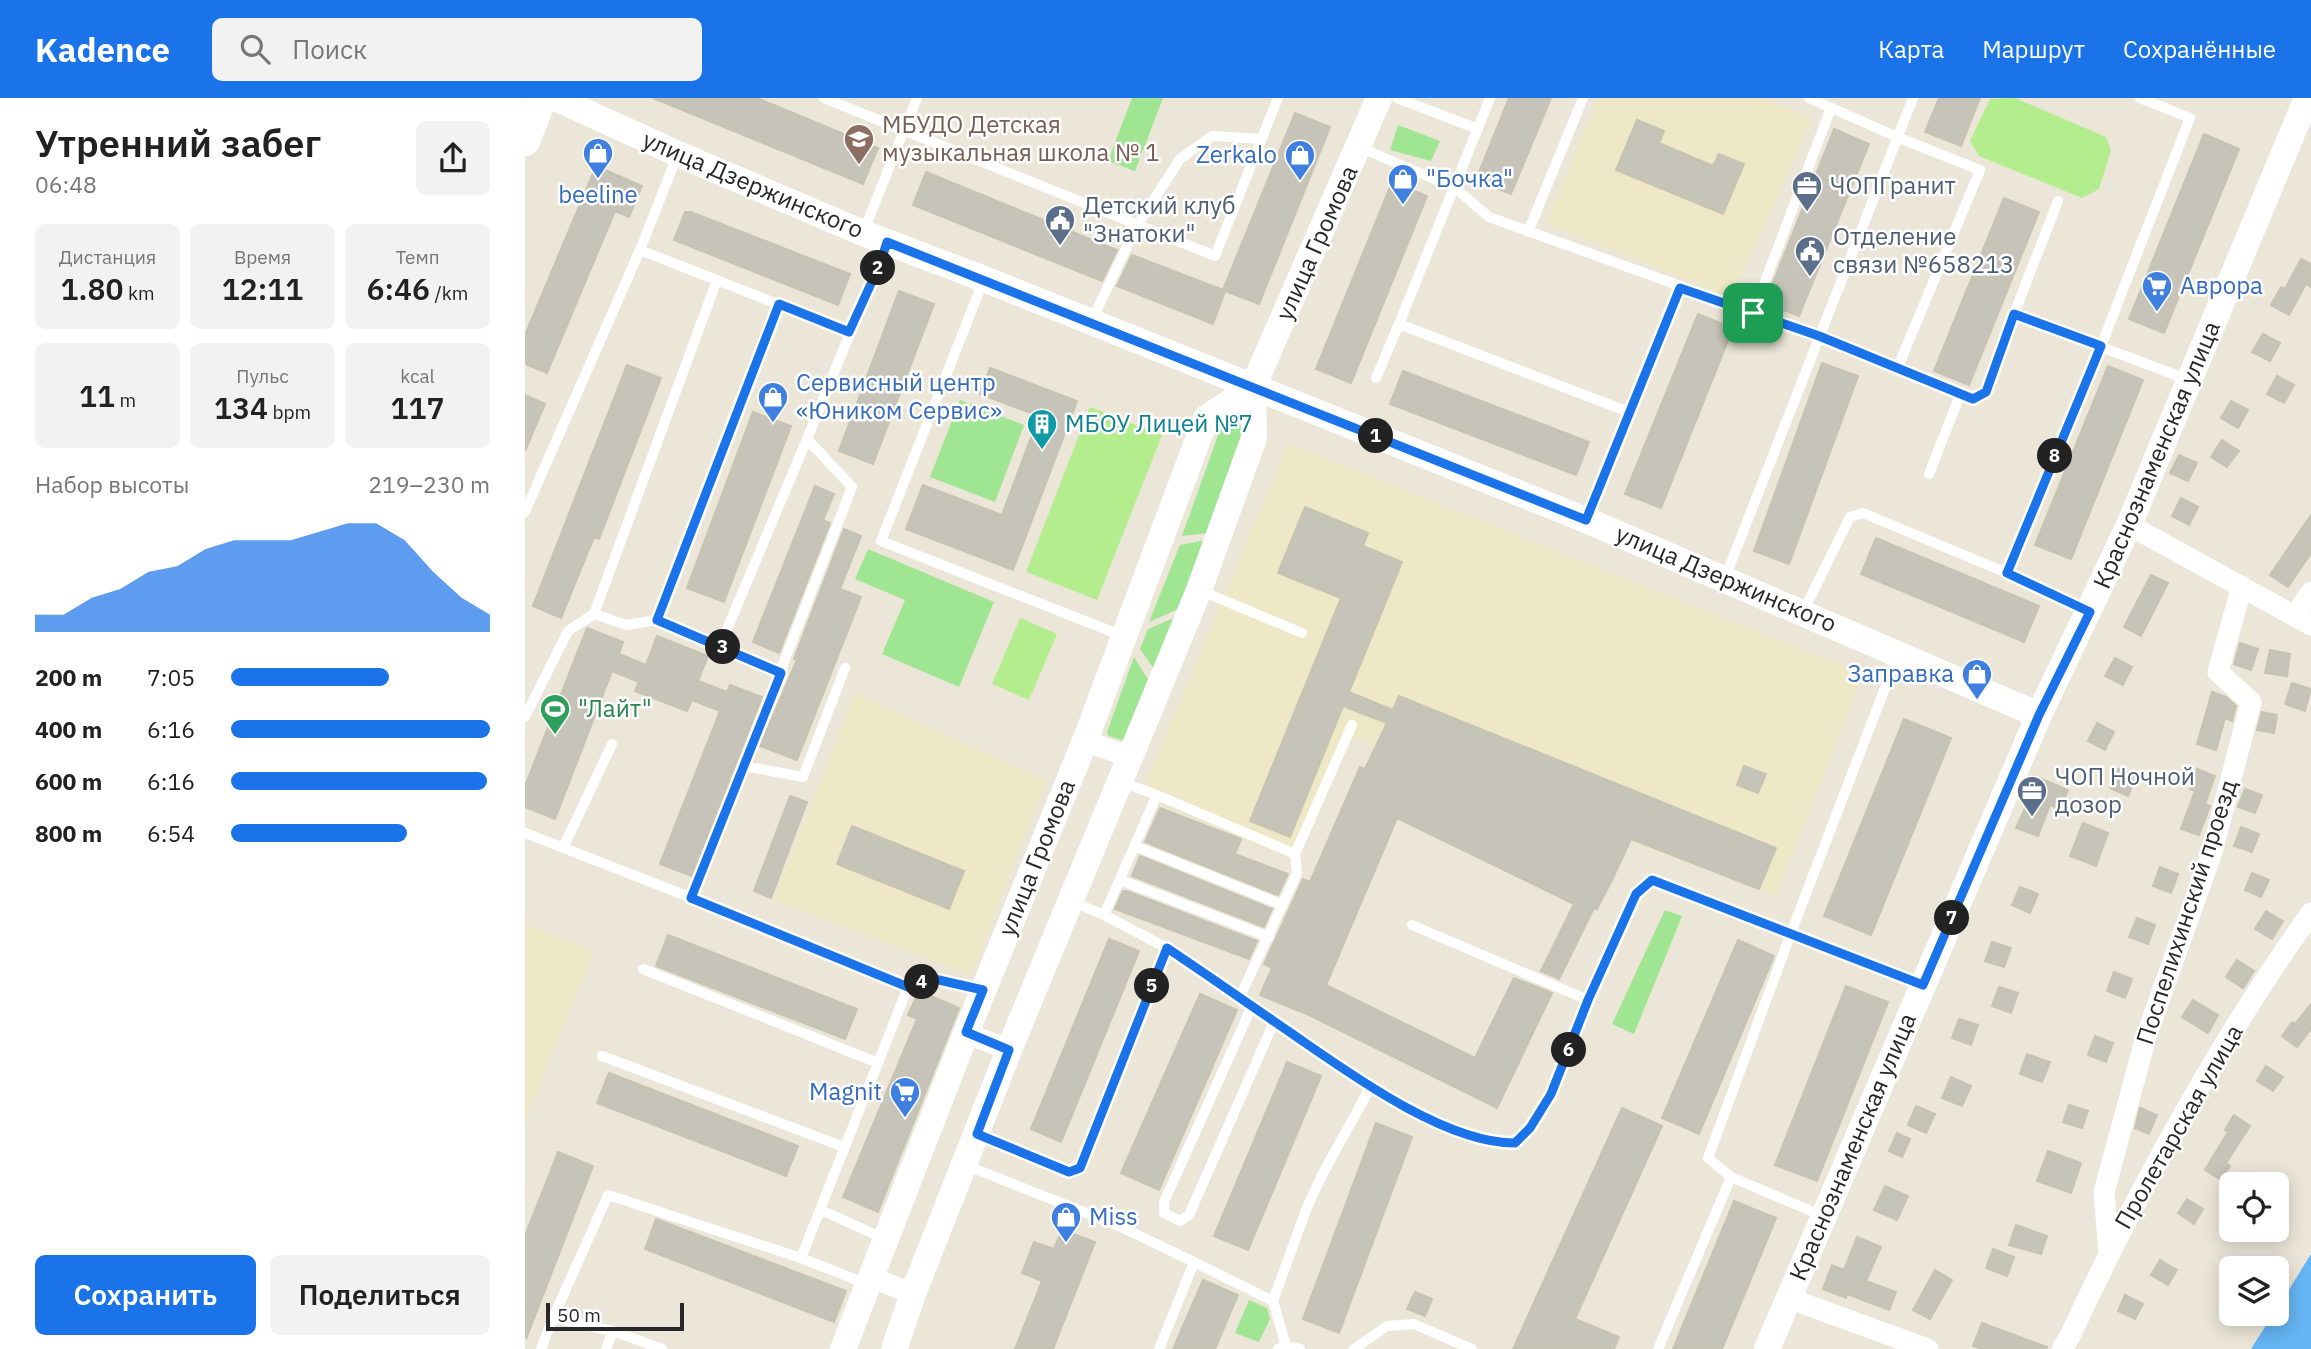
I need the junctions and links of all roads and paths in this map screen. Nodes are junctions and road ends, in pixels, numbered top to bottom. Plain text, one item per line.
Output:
1 (542, 98) edge
2 (555, 98) edge
3 (824, 98) edge
4 (917, 98) edge
5 (1278, 98) edge
6 (1379, 98) edge
7 (1397, 98) edge
8 (1490, 98) edge
9 (1583, 98) edge
10 (1809, 98) edge
11 (1913, 98) edge
12 (2140, 98) edge
13 (2307, 98) edge
14 (1831, 108) junction
15 (1478, 130) junction
16 (904, 131) junction
17 (1897, 137) junction
18 (1262, 139) junction
19 (525, 141) edge
20 (1359, 147) junction
21 (678, 154) junction
22 (1453, 187) junction
23 (2058, 201) dead end
24 (1137, 226) junction
25 (1528, 232) junction
26 (875, 237) junction
27 (640, 250) junction
28 (984, 279) junction
29 (717, 280) junction
30 (1680, 288) junction
31 (779, 304) junction
32 (1753, 313) junction
33 (2014, 314) junction
34 (1091, 322) junction
35 (1399, 324) junction
36 (849, 332) junction
37 (1819, 336) junction
38 (2101, 346) junction
39 (1897, 369) junction
40 (1376, 378) dead end
41 (2189, 380) junction
42 (1253, 387) junction
43 (1960, 395) junction
44 (1629, 412) junction
45 (807, 439) junction
46 (1929, 474) dead end
47 (525, 512) edge
48 (1586, 520) junction
49 (2129, 525) junction
50 (2007, 573) junction
51 (1725, 578) junction
52 (2242, 586) junction
53 (1199, 590) junction
54 (2311, 592) edge
55 (1803, 612) junction
56 (2090, 612) junction
57 (594, 614) junction
58 (657, 620) junction
59 (2303, 621) edge
60 (1302, 633) dead end
61 (1123, 636) junction
62 (720, 646) junction
63 (1898, 653) junction
64 (845, 668) dead end
65 (781, 673) junction
66 (2039, 715) junction
67 (525, 718) edge
68 (1352, 725) dead end
69 (1085, 741) junction
70 (612, 744) dead end
71 (1131, 757) junction
72 (744, 766) junction
73 (1121, 782) junction
74 (1157, 795) junction
75 (525, 833) edge
76 (1135, 846) junction
77 (562, 848) junction
78 (1295, 855) junction
79 (1119, 880) junction
80 (691, 898) junction
81 (1071, 901) junction
82 (1283, 905) junction
83 (2311, 913) edge
84 (1104, 915) junction
85 (1412, 925) dead end
86 (1791, 933) junction
87 (1269, 937) junction
88 (1167, 948) junction
89 (643, 969) dead end
90 (1923, 985) junction
91 (908, 987) junction
92 (983, 990) junction
93 (1240, 997) junction
94 (1588, 1000) junction
95 (1252, 1006) junction
96 (1274, 1022) junction
97 (966, 1032) junction
98 (1009, 1050) junction
99 (602, 1056) dead end
100 (878, 1063) junction
101 (1370, 1088) junction
102 (977, 1134) junction
103 (843, 1147) junction
104 (965, 1165) junction
105 (1731, 1177) junction
106 (821, 1210) junction
107 (1823, 1216) junction
108 (887, 1240) junction
109 (2109, 1252) junction
110 (801, 1258) junction
111 (1194, 1262) junction
112 (870, 1281) junction
113 (913, 1293) junction
114 (1788, 1298) junction
115 (1273, 1301) junction
116 (553, 1318) junction
117 (613, 1331) junction
118 (1282, 1347) edge
119 (541, 1349) edge
120 (606, 1349) edge
121 (662, 1349) edge
122 (843, 1349) edge
123 (894, 1349) edge
124 (1159, 1349) edge
125 (1300, 1349) edge
126 (1354, 1349) edge
127 (1472, 1349) edge
128 (1658, 1349) edge
129 (1767, 1349) edge
130 (1928, 1349) edge
131 (2062, 1349) edge

1 - 19 main road
2 - 21 street, улица Дзержинского
3 - 16 lane
4 - 16 lane
5 - 18 lane
6 - 20 street, улица Громова
7 - 15 lane
8 - 15 lane
9 - 25 lane
10 - 14 lane
11 - 17 lane
12 - 38 lane
13 - 41 street, Краснознаменская улица
14 - 17 lane
14 - 32 lane
15 - 22 lane
16 - 24 lane
16 - 26 lane
17 - 37 lane
17 - 39 lane
18 - 24 lane
18 - 24 lane
20 - 22 lane
20 - 42 street, улица Громова
21 - 26 street, улица Дзержинского
21 - 27 lane
22 - 25 lane
22 - 35 lane
23 - 33 lane
24 - 34 lane
25 - 30 lane
26 - 28 street, улица Дзержинского
26 - 36 lane
27 - 29 lane
27 - 47 lane
28 - 34 street, улица Дзержинского
28 - 61 lane
29 - 31 lane
29 - 57 lane
30 - 32 lane
30 - 44 lane
31 - 36 lane
31 - 58 lane
32 - 37 lane
33 - 38 lane
33 - 43 lane
34 - 42 street, улица Дзержинского
35 - 40 lane
35 - 44 lane
36 - 45 lane
37 - 39 lane
37 - 51 lane
38 - 41 lane
38 - 50 lane
39 - 43 lane
41 - 49 street, Краснознаменская улица
42 - 48 street, улица Дзержинского
42 - 53 street, улица Громова
42 - 61 street, улица Громова
43 - 46 lane
44 - 48 lane
45 - 62 lane
45 - 65 lane
48 - 51 street, улица Дзержинского
49 - 52 street
49 - 56 street, Краснознаменская улица
50 - 55 lane
50 - 56 lane
51 - 55 street, улица Дзержинского
52 - 59 street
52 - 109 street, Поспелихинский проезд
53 - 60 lane
53 - 71 street, улица Громова
54 - 59 street
55 - 63 street, улица Дзержинского
56 - 66 street, Краснознаменская улица
57 - 58 lane
57 - 67 lane
58 - 62 lane
61 - 69 street, улица Громова
62 - 65 lane
63 - 66 street, улица Дзержинского
63 - 86 lane
64 - 72 lane
65 - 72 lane
66 - 90 street, Краснознаменская улица
68 - 78 lane
69 - 71 street
69 - 92 street, улица Громова
70 - 77 lane
71 - 73 street, улица Громова
72 - 80 lane
73 - 74 lane
73 - 81 street, улица Громова
74 - 76 lane
74 - 78 lane
75 - 77 lane
76 - 79 lane
76 - 82 lane
77 - 80 lane
78 - 82 lane
79 - 84 lane
79 - 87 lane
80 - 91 lane
81 - 84 lane
81 - 98 street, улица Громова
82 - 87 lane
83 - 109 street, Пролетарская улица
84 - 88 lane
85 - 94 lane
86 - 90 lane
86 - 94 lane
86 - 105 lane
87 - 93 lane
88 - 93 lane
88 - 102 lane
89 - 100 lane
90 - 107 street, Краснознаменская улица
91 - 92 lane
91 - 100 lane
92 - 97 street, улица Громова
93 - 95 lane
94 - 101 lane
95 - 96 lane
95 - 96 lane
96 - 101 lane
97 - 98 street
97 - 108 street, улица Громова
98 - 102 street, улица Громова
99 - 103 lane
100 - 103 lane
101 - 115 lane
102 - 104 street, улица Громова
103 - 106 lane
104 - 111 lane
104 - 113 street, улица Громова
105 - 107 lane
105 - 128 lane
106 - 108 lane
106 - 110 lane
107 - 114 street, Краснознаменская улица
108 - 112 street, улица Громова
109 - 131 street, Пролетарская улица
110 - 112 lane
110 - 116 lane
111 - 115 lane
111 - 124 lane
112 - 113 street
112 - 122 street, улица Громова
113 - 123 street, улица Громова
114 - 129 street, Краснознаменская улица
114 - 130 street
115 - 118 lane
116 - 117 lane
116 - 119 lane
117 - 120 lane
117 - 121 lane
118 - 125 lane
126 - 127 lane

